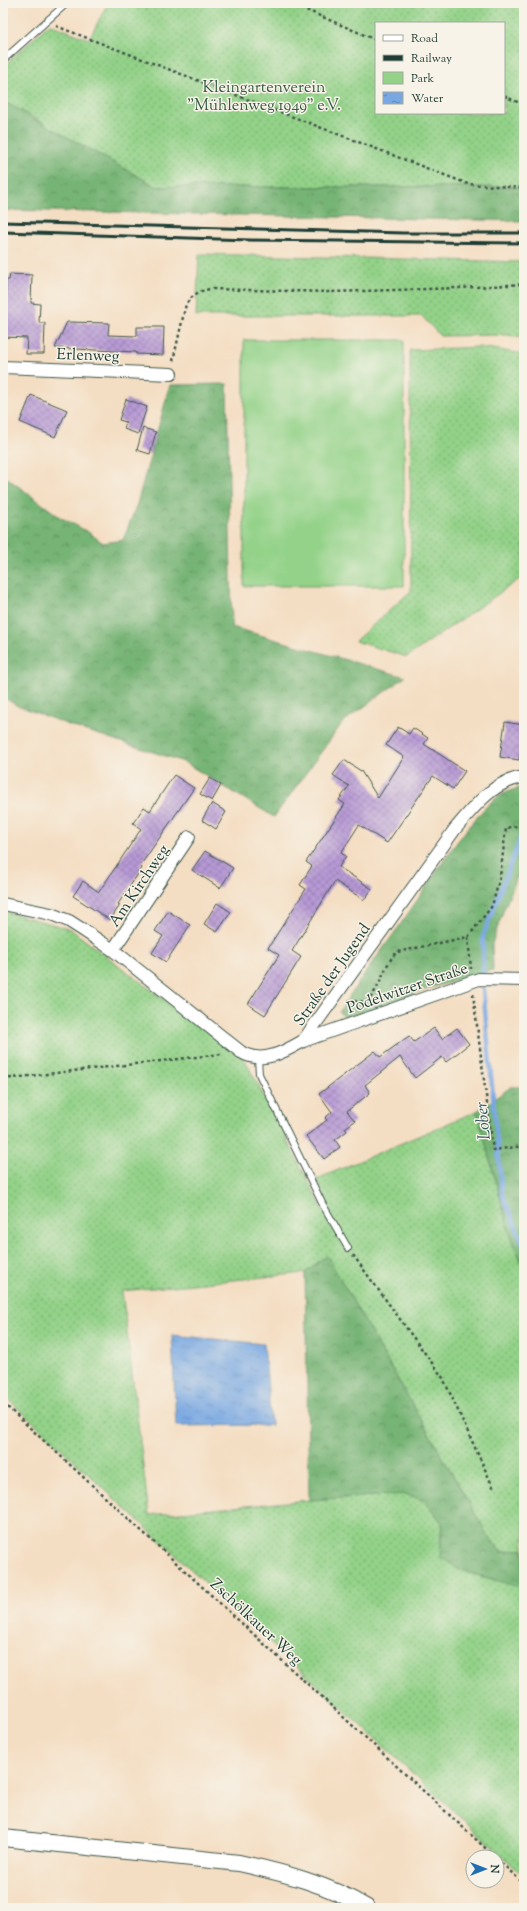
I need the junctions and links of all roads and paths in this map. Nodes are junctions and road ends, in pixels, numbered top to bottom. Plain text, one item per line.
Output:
1 (67, 3) edge
2 (290, 3) edge
3 (46, 23) junction
4 (375, 40) edge
5 (3, 60) edge
6 (505, 96) edge
7 (524, 105) edge
8 (524, 188) edge
9 (524, 284) edge
10 (3, 367) edge
11 (171, 374) joint
12 (524, 777) edge
13 (523, 825) edge
14 (189, 838) dead end
15 (3, 904) edge
16 (468, 938) junction
17 (113, 950) junction
18 (524, 980) edge
19 (472, 981) junction
20 (331, 1000) junction
21 (303, 1041) junction
22 (240, 1052) junction
23 (258, 1059) junction
24 (3, 1080) edge
25 (524, 1146) edge
26 (348, 1248) joint
27 (3, 1403) edge
28 (494, 1490) dead end
29 (3, 1838) edge
30 (486, 1849) edge
31 (505, 1866) edge
32 (524, 1884) edge
33 (367, 1908) edge

1 - 3 lane
2 - 4 path
3 - 5 lane
3 - 8 path
6 - 7 path
9 - 11 path
10 - 11 street, Erlenweg
12 - 20 street, Straße der Jugend
13 - 16 path
14 - 17 street, Am Kirchweg
15 - 17 street
16 - 19 path
16 - 20 path
17 - 22 street
18 - 19 street, Podelwitzer Straße
19 - 21 street, Podelwitzer Straße
19 - 25 path
20 - 21 street, Straße der Jugend
21 - 23 street, Straße der Jugend
22 - 23 street
22 - 24 path
23 - 26 lane
26 - 28 path
27 - 30 path, Zschölkauer Weg
29 - 33 street
31 - 32 path, Zschölkauer Weg

